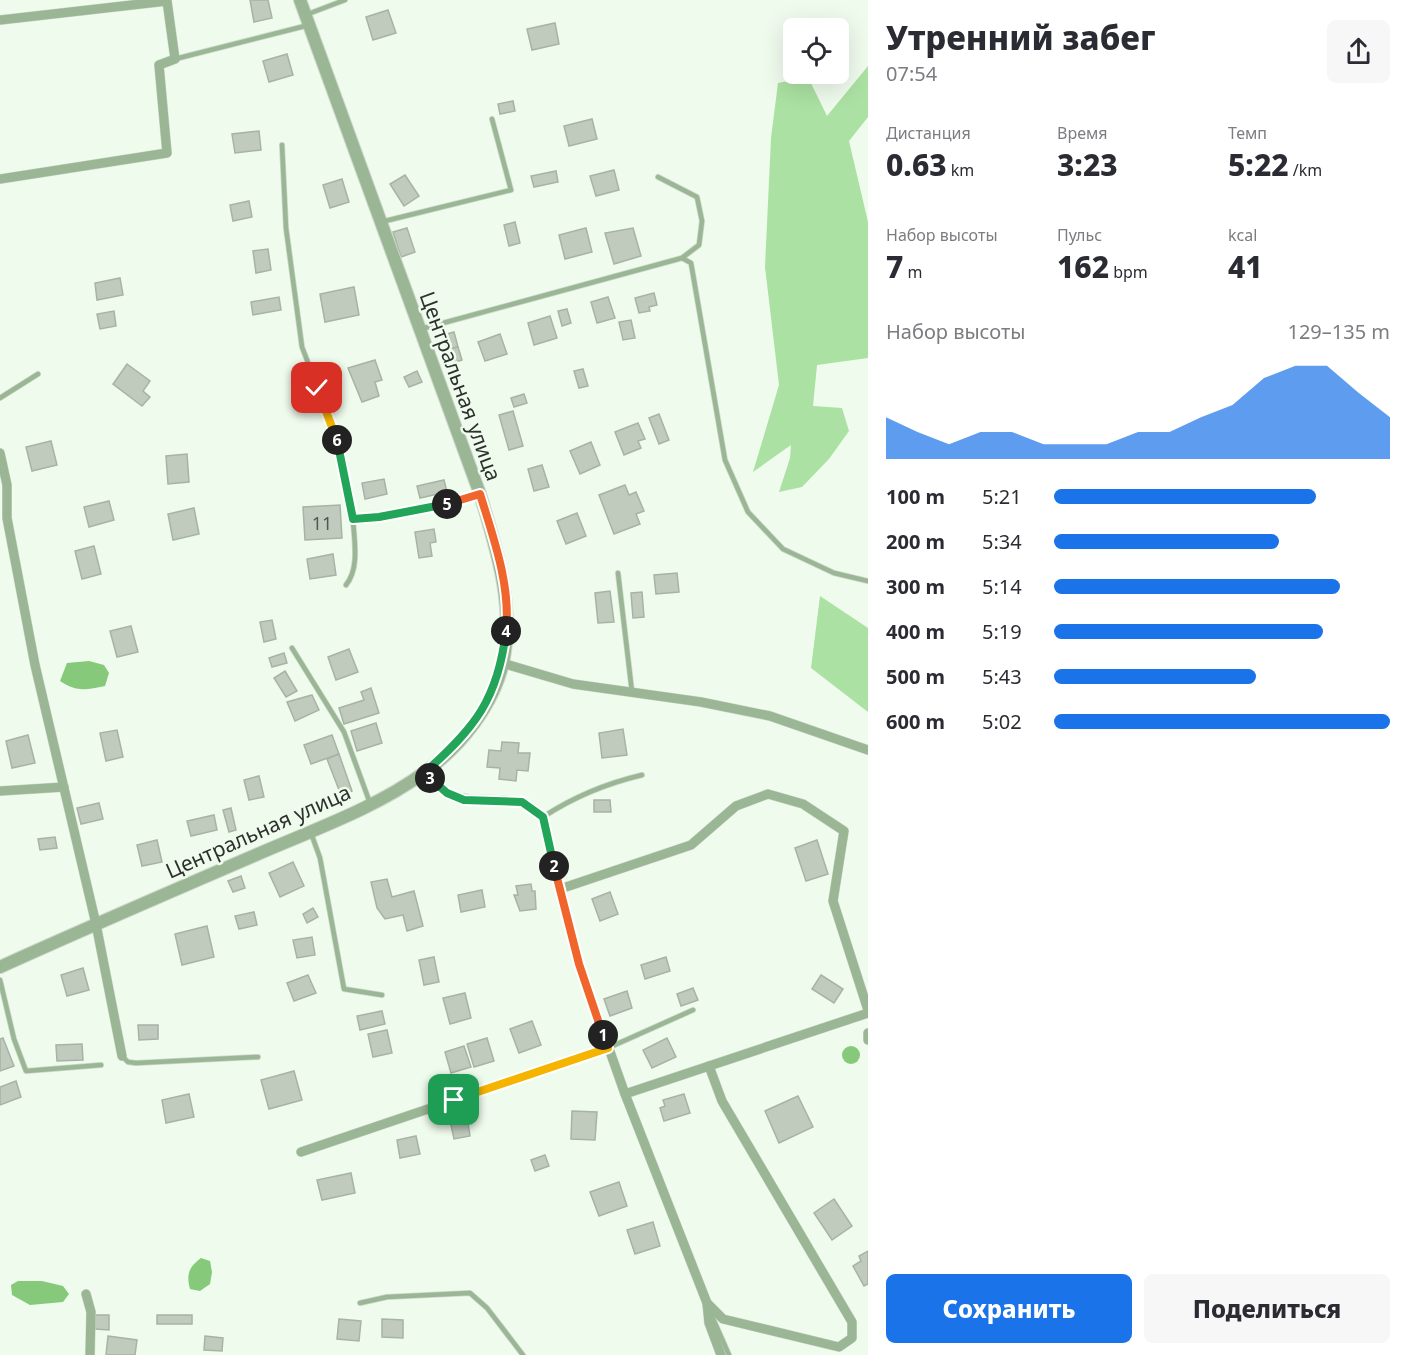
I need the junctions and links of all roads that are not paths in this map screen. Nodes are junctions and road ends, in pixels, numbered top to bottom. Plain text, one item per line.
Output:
1 (300, 0) edge
2 (345, 0) edge
3 (167, 1) edge
4 (0, 20) edge
5 (307, 20) junction
6 (175, 59) junction
7 (492, 119) dead end
8 (282, 145) dead end
9 (658, 177) dead end
10 (0, 179) edge
11 (380, 222) junction
12 (682, 258) junction
13 (421, 329) junction
14 (38, 374) dead end
15 (0, 398) edge
16 (0, 453) edge
17 (480, 494) junction
18 (353, 519) junction
19 (618, 573) dead end
20 (868, 581) edge
21 (346, 585) dead end
22 (292, 648) dead end
23 (502, 663) junction
24 (632, 693) junction
25 (868, 750) edge
26 (425, 772) junction
27 (642, 775) dead end
28 (64, 787) junction
29 (0, 790) edge
30 (370, 803) junction
31 (543, 817) junction
32 (310, 831) junction
33 (560, 889) junction
34 (96, 924) junction
35 (0, 967) edge
36 (0, 980) edge
37 (382, 995) dead end
38 (693, 1010) dead end
39 (868, 1011) edge
40 (868, 1033) edge
41 (868, 1040) edge
42 (608, 1048) junction
43 (122, 1056) joint
44 (258, 1057) dead end
45 (101, 1065) dead end
46 (709, 1066) junction
47 (625, 1094) junction
48 (301, 1152) dead end
49 (86, 1294) dead end
50 (706, 1303) junction
51 (360, 1304) dead end
52 (90, 1355) edge
53 (523, 1355) edge
54 (721, 1355) edge
55 (729, 1355) edge

1 - 5 street, Центральная улица
2 - 5 lane
3 - 4 street
3 - 6 street
5 - 6 lane
5 - 11 street, Центральная улица
6 - 10 street
7 - 11 lane
8 - 18 lane
9 - 12 lane
11 - 13 street, Центральная улица
12 - 13 lane
12 - 20 lane
13 - 17 street, Центральная улица
14 - 15 lane
16 - 28 street
17 - 18 lane
17 - 23 street, Центральная улица
18 - 21 lane
19 - 24 lane
22 - 30 lane
23 - 24 street
23 - 26 street, Центральная улица
24 - 25 street
26 - 30 street, Центральная улица
26 - 31 street
27 - 31 lane
28 - 29 street
28 - 34 street
30 - 32 street, Центральная улица
31 - 33 street
32 - 34 street, Центральная улица
32 - 37 lane
33 - 39 street
33 - 42 street
34 - 35 street, Центральная улица
34 - 43 street
36 - 45 lane
38 - 42 lane
39 - 46 street
40 - 41 street
42 - 47 street
42 - 48 street
43 - 44 lane
46 - 47 street
46 - 50 street
47 - 50 street
49 - 52 street
50 - 54 street
50 - 55 lane
51 - 53 lane

